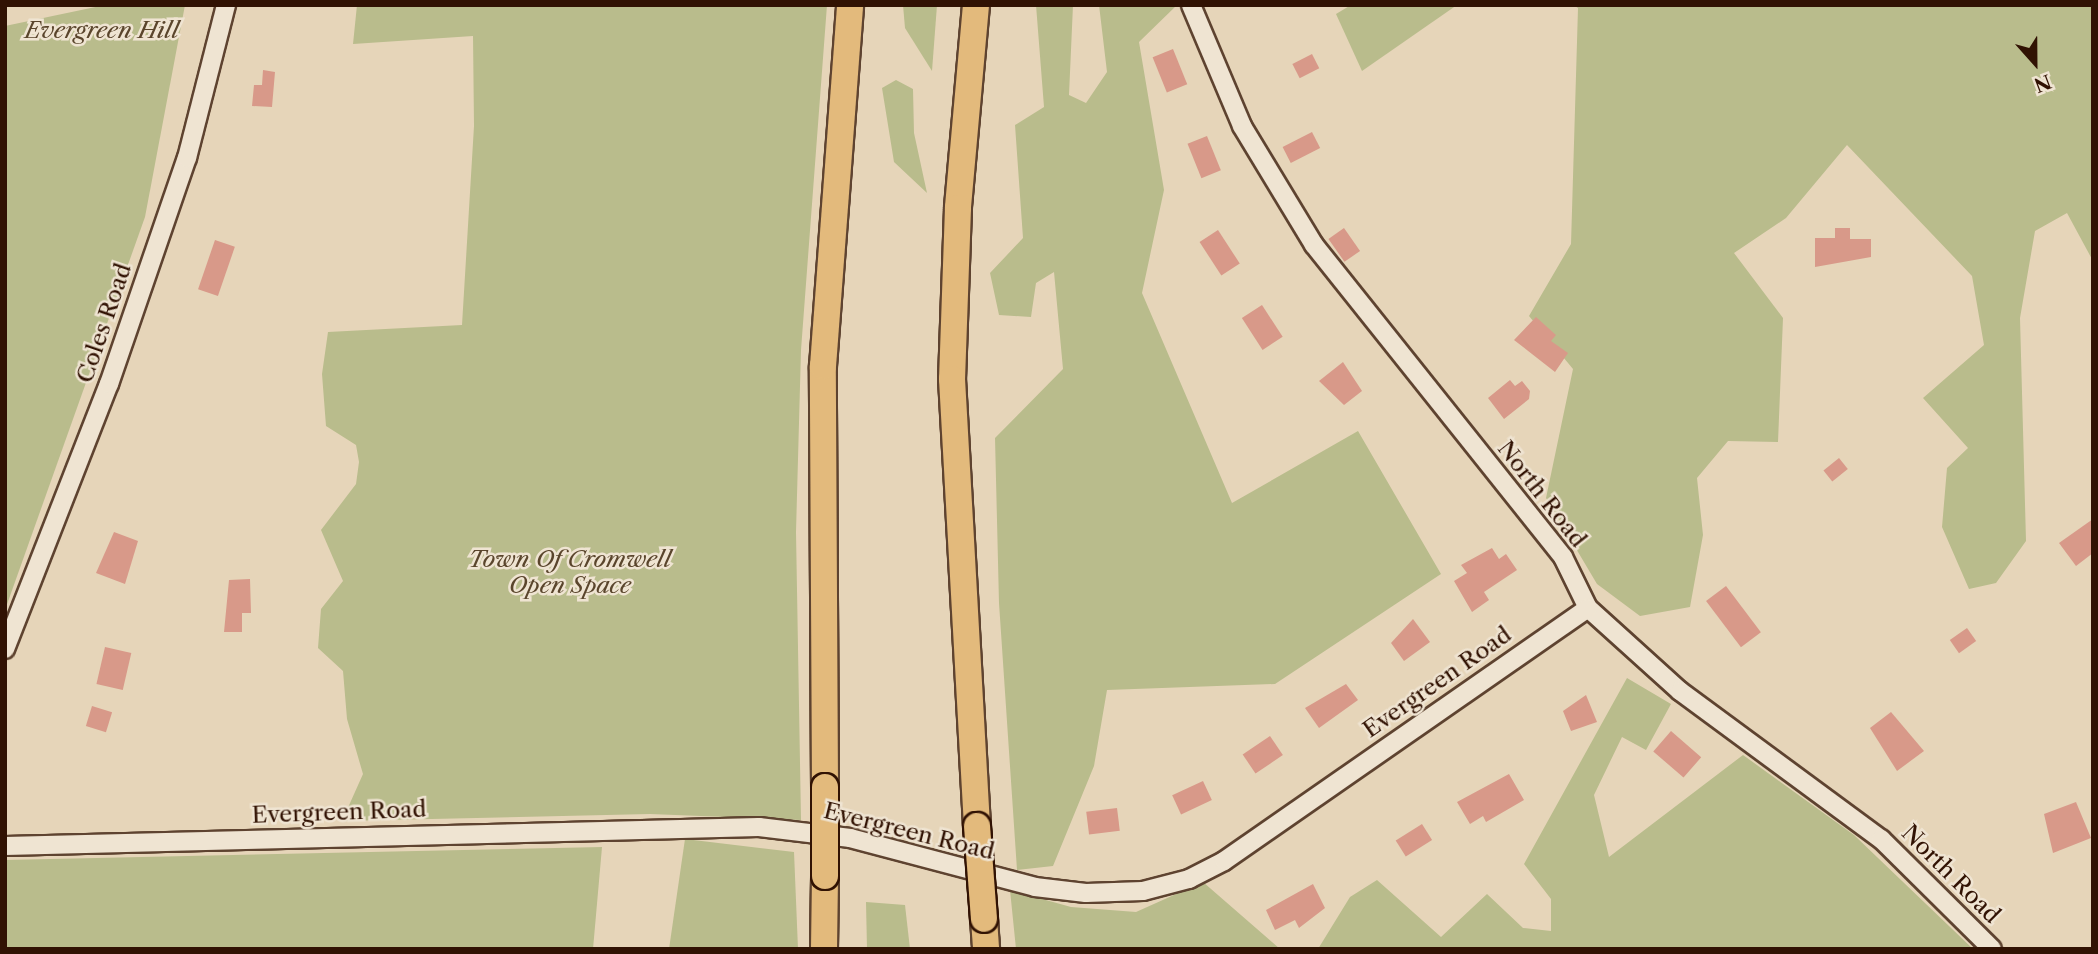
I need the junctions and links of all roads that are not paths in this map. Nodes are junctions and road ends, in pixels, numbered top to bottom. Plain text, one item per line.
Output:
1 (226, 5) edge
2 (850, 5) edge
3 (976, 5) edge
4 (1191, 5) edge
5 (1588, 608) junction
6 (5, 649) edge
7 (5, 846) edge
8 (824, 949) edge
9 (986, 949) edge
10 (1992, 949) edge

1 - 6 street, Coles Road
2 - 8 highway, bridge
3 - 9 highway, bridge
4 - 5 street, North Road
5 - 7 street, Evergreen Road
5 - 10 street, North Road

